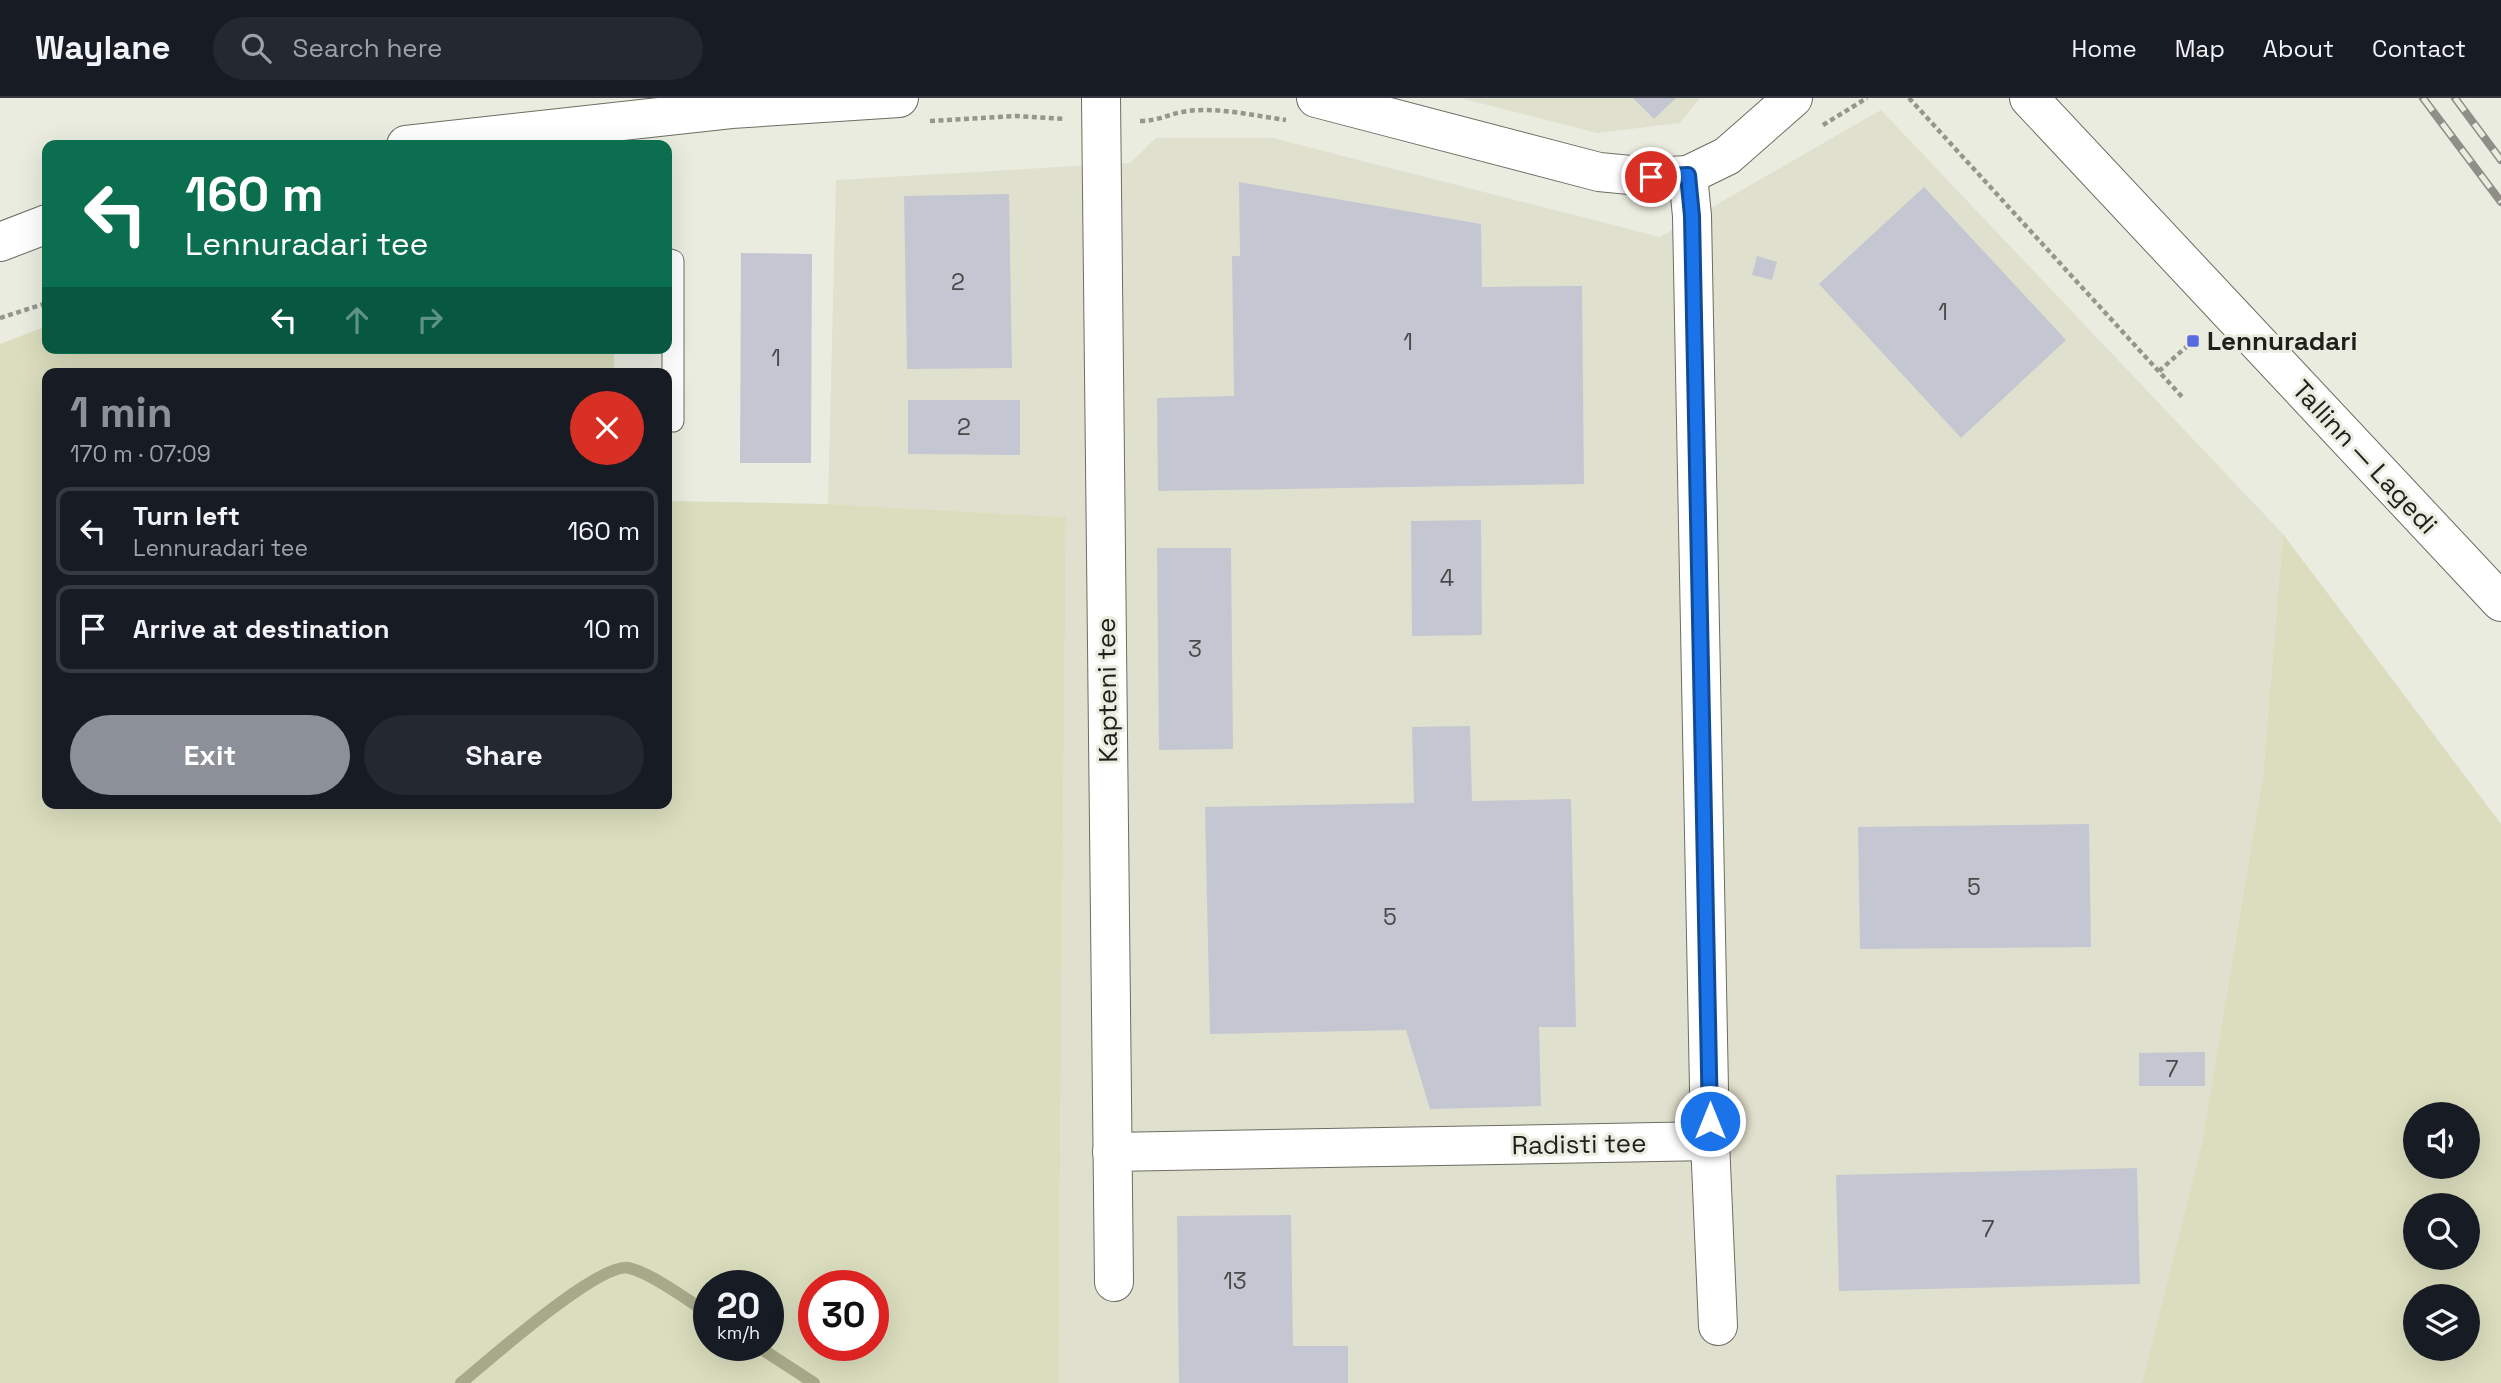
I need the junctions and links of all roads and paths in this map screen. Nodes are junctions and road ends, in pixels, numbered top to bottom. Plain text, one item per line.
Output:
1 (1793, 98) edge
2 (1867, 98) edge
3 (1909, 98) edge
4 (2029, 98) edge
5 (1101, 109) edge
6 (911, 110) edge
7 (1304, 110) edge
8 (1820, 127) dead end
9 (523, 139) edge
10 (504, 140) edge
11 (1688, 175) junction
12 (42, 226) edge
13 (0, 243) edge
14 (672, 261) edge
15 (42, 305) edge
16 (0, 318) edge
17 (2193, 341) dead end
18 (2159, 371) junction
19 (2185, 399) dead end
20 (673, 421) dead end
21 (2501, 601) edge
22 (1710, 1141) junction
23 (1112, 1153) junction
24 (1114, 1282) dead end
25 (1718, 1326) dead end

1 - 11 street
2 - 8 path
3 - 18 path
4 - 21 street, Tallinn — Lagedi
5 - 6 path
5 - 7 path
5 - 23 street, Kapteni tee
6 - 9 street
7 - 11 street
9 - 10 street
11 - 22 street
12 - 13 street
14 - 20 lane
15 - 16 path
17 - 18 path
18 - 19 path
22 - 23 street, Radisti tee
22 - 25 street
23 - 24 street, Kapteni tee

